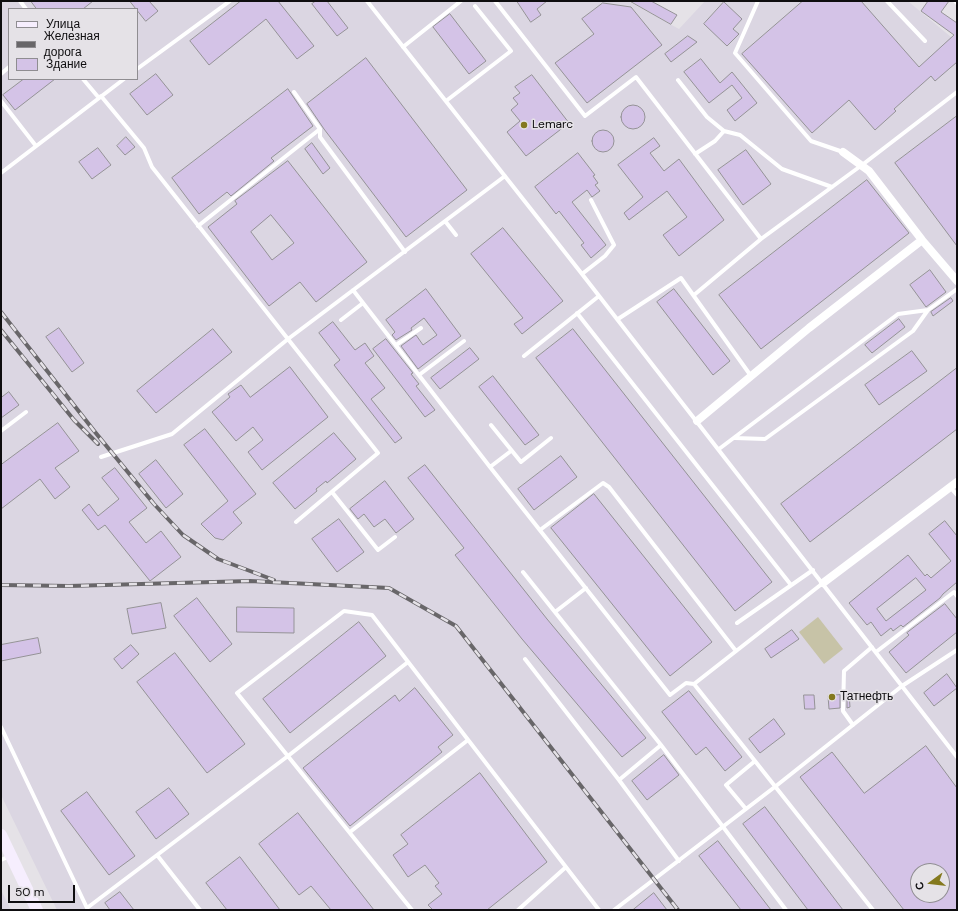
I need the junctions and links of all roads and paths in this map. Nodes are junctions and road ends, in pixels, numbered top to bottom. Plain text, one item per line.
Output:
1 (230, 1) edge
2 (367, 1) edge
3 (461, 1) edge
4 (494, 1) edge
5 (758, 1) edge
6 (887, 1) edge
7 (475, 6) dead end
8 (925, 41) dead end
9 (403, 47) junction
10 (138, 68) edge
11 (84, 80) edge
12 (123, 80) edge
13 (678, 80) dead end
14 (294, 92) dead end
15 (957, 92) edge
16 (100, 97) junction
17 (1, 101) edge
18 (446, 101) junction
19 (320, 129) junction
20 (724, 132) junction
21 (36, 146) junction
22 (843, 152) joint
23 (695, 154) junction
24 (862, 165) junction
25 (1, 173) edge
26 (505, 176) junction
27 (832, 187) junction
28 (591, 200) dead end
29 (445, 221) junction
30 (198, 226) junction
31 (456, 235) dead end
32 (761, 239) junction
33 (922, 240) junction
34 (405, 252) junction
35 (582, 274) junction
36 (957, 281) edge
37 (957, 289) edge
38 (354, 290) junction
39 (694, 295) junction
40 (599, 296) junction
41 (364, 303) junction
42 (928, 310) junction
43 (578, 313) junction
44 (341, 320) dead end
45 (618, 320) junction
46 (421, 328) dead end
47 (288, 340) junction
48 (464, 341) dead end
49 (396, 345) junction
50 (524, 356) dead end
51 (419, 375) junction
52 (751, 376) junction
53 (26, 412) dead end
54 (697, 421) junction
55 (491, 425) dead end
56 (1, 431) edge
57 (551, 438) dead end
58 (734, 438) junction
59 (719, 449) junction
60 (511, 451) junction
61 (101, 457) dead end
62 (490, 467) junction
63 (954, 484) edge
64 (332, 492) junction
65 (957, 495) edge
66 (296, 522) dead end
67 (540, 530) junction
68 (395, 537) dead end
69 (813, 570) junction
70 (523, 572) dead end
71 (823, 583) junction
72 (791, 585) junction
73 (586, 588) junction
74 (957, 596) edge
75 (555, 612) junction
76 (737, 623) dead end
77 (872, 647) junction
78 (957, 650) edge
79 (736, 651) junction
80 (876, 652) junction
81 (525, 659) dead end
82 (408, 662) junction
83 (694, 684) junction
84 (902, 686) junction
85 (853, 725) junction
86 (1, 727) edge
87 (468, 740) junction
88 (661, 745) junction
89 (288, 756) junction
90 (957, 757) edge
91 (755, 761) junction
92 (619, 780) junction
93 (776, 786) junction
94 (746, 809) junction
95 (723, 827) junction
96 (350, 832) junction
97 (1, 835) edge
98 (157, 855) junction
99 (6, 858) edge
100 (679, 861) junction
101 (566, 868) junction
102 (33, 909) edge
103 (200, 910) edge
104 (412, 910) edge
105 (518, 910) edge
106 (599, 910) edge
107 (614, 910) edge
108 (786, 910) edge
109 (873, 910) edge

1 - 10 lane
2 - 9 lane
3 - 9 lane
4 - 23 lane
5 - 22 lane
6 - 8 lane
7 - 18 lane
9 - 18 lane
11 - 16 lane
12 - 16 lane
13 - 20 lane
14 - 19 lane
15 - 24 lane
16 - 21 lane
16 - 30 lane
17 - 21 lane
18 - 26 lane
19 - 30 lane
19 - 34 lane
20 - 23 lane
20 - 27 lane
21 - 25 lane
22 - 24 street
23 - 32 lane
24 - 27 lane
24 - 33 street
26 - 29 lane
26 - 35 lane
27 - 32 lane
28 - 35 lane
29 - 31 lane
29 - 34 lane
30 - 47 lane
32 - 39 lane
33 - 36 street
33 - 52 street
34 - 38 lane
35 - 40 lane
37 - 42 lane
38 - 41 lane
38 - 47 lane
39 - 45 lane
39 - 52 lane
40 - 43 lane
40 - 45 lane
41 - 44 lane
41 - 49 lane
42 - 58 lane
42 - 58 lane
43 - 50 lane
43 - 72 lane
45 - 54 lane
46 - 49 lane
47 - 61 lane
47 - 64 lane
48 - 51 lane
49 - 51 lane
51 - 62 lane
52 - 54 street
53 - 56 lane
54 - 59 lane
55 - 60 lane
57 - 60 lane
58 - 59 lane
59 - 69 lane
60 - 62 lane
62 - 67 lane
63 - 65 lane
63 - 71 street
64 - 66 lane
64 - 68 lane
67 - 73 lane
67 - 79 lane
69 - 71 lane
69 - 72 lane
70 - 75 lane
71 - 77 lane
71 - 79 lane
72 - 76 lane
73 - 75 lane
73 - 83 lane
74 - 80 lane
75 - 88 lane
77 - 80 lane
77 - 85 lane
78 - 84 lane
79 - 83 lane
80 - 84 lane
81 - 92 lane
82 - 87 lane
82 - 89 lane
82 - 89 lane
83 - 91 lane
84 - 85 lane
84 - 90 lane
85 - 93 lane
86 - 98 lane
87 - 96 lane
87 - 101 lane
88 - 92 lane
88 - 95 lane
89 - 96 lane
89 - 98 lane
91 - 93 lane
91 - 94 lane
92 - 100 lane
93 - 94 lane
93 - 109 lane
94 - 95 lane
95 - 100 lane
95 - 108 lane
96 - 104 lane
97 - 99 main road
98 - 103 lane
99 - 102 main road
100 - 107 lane
101 - 105 lane
101 - 106 lane

